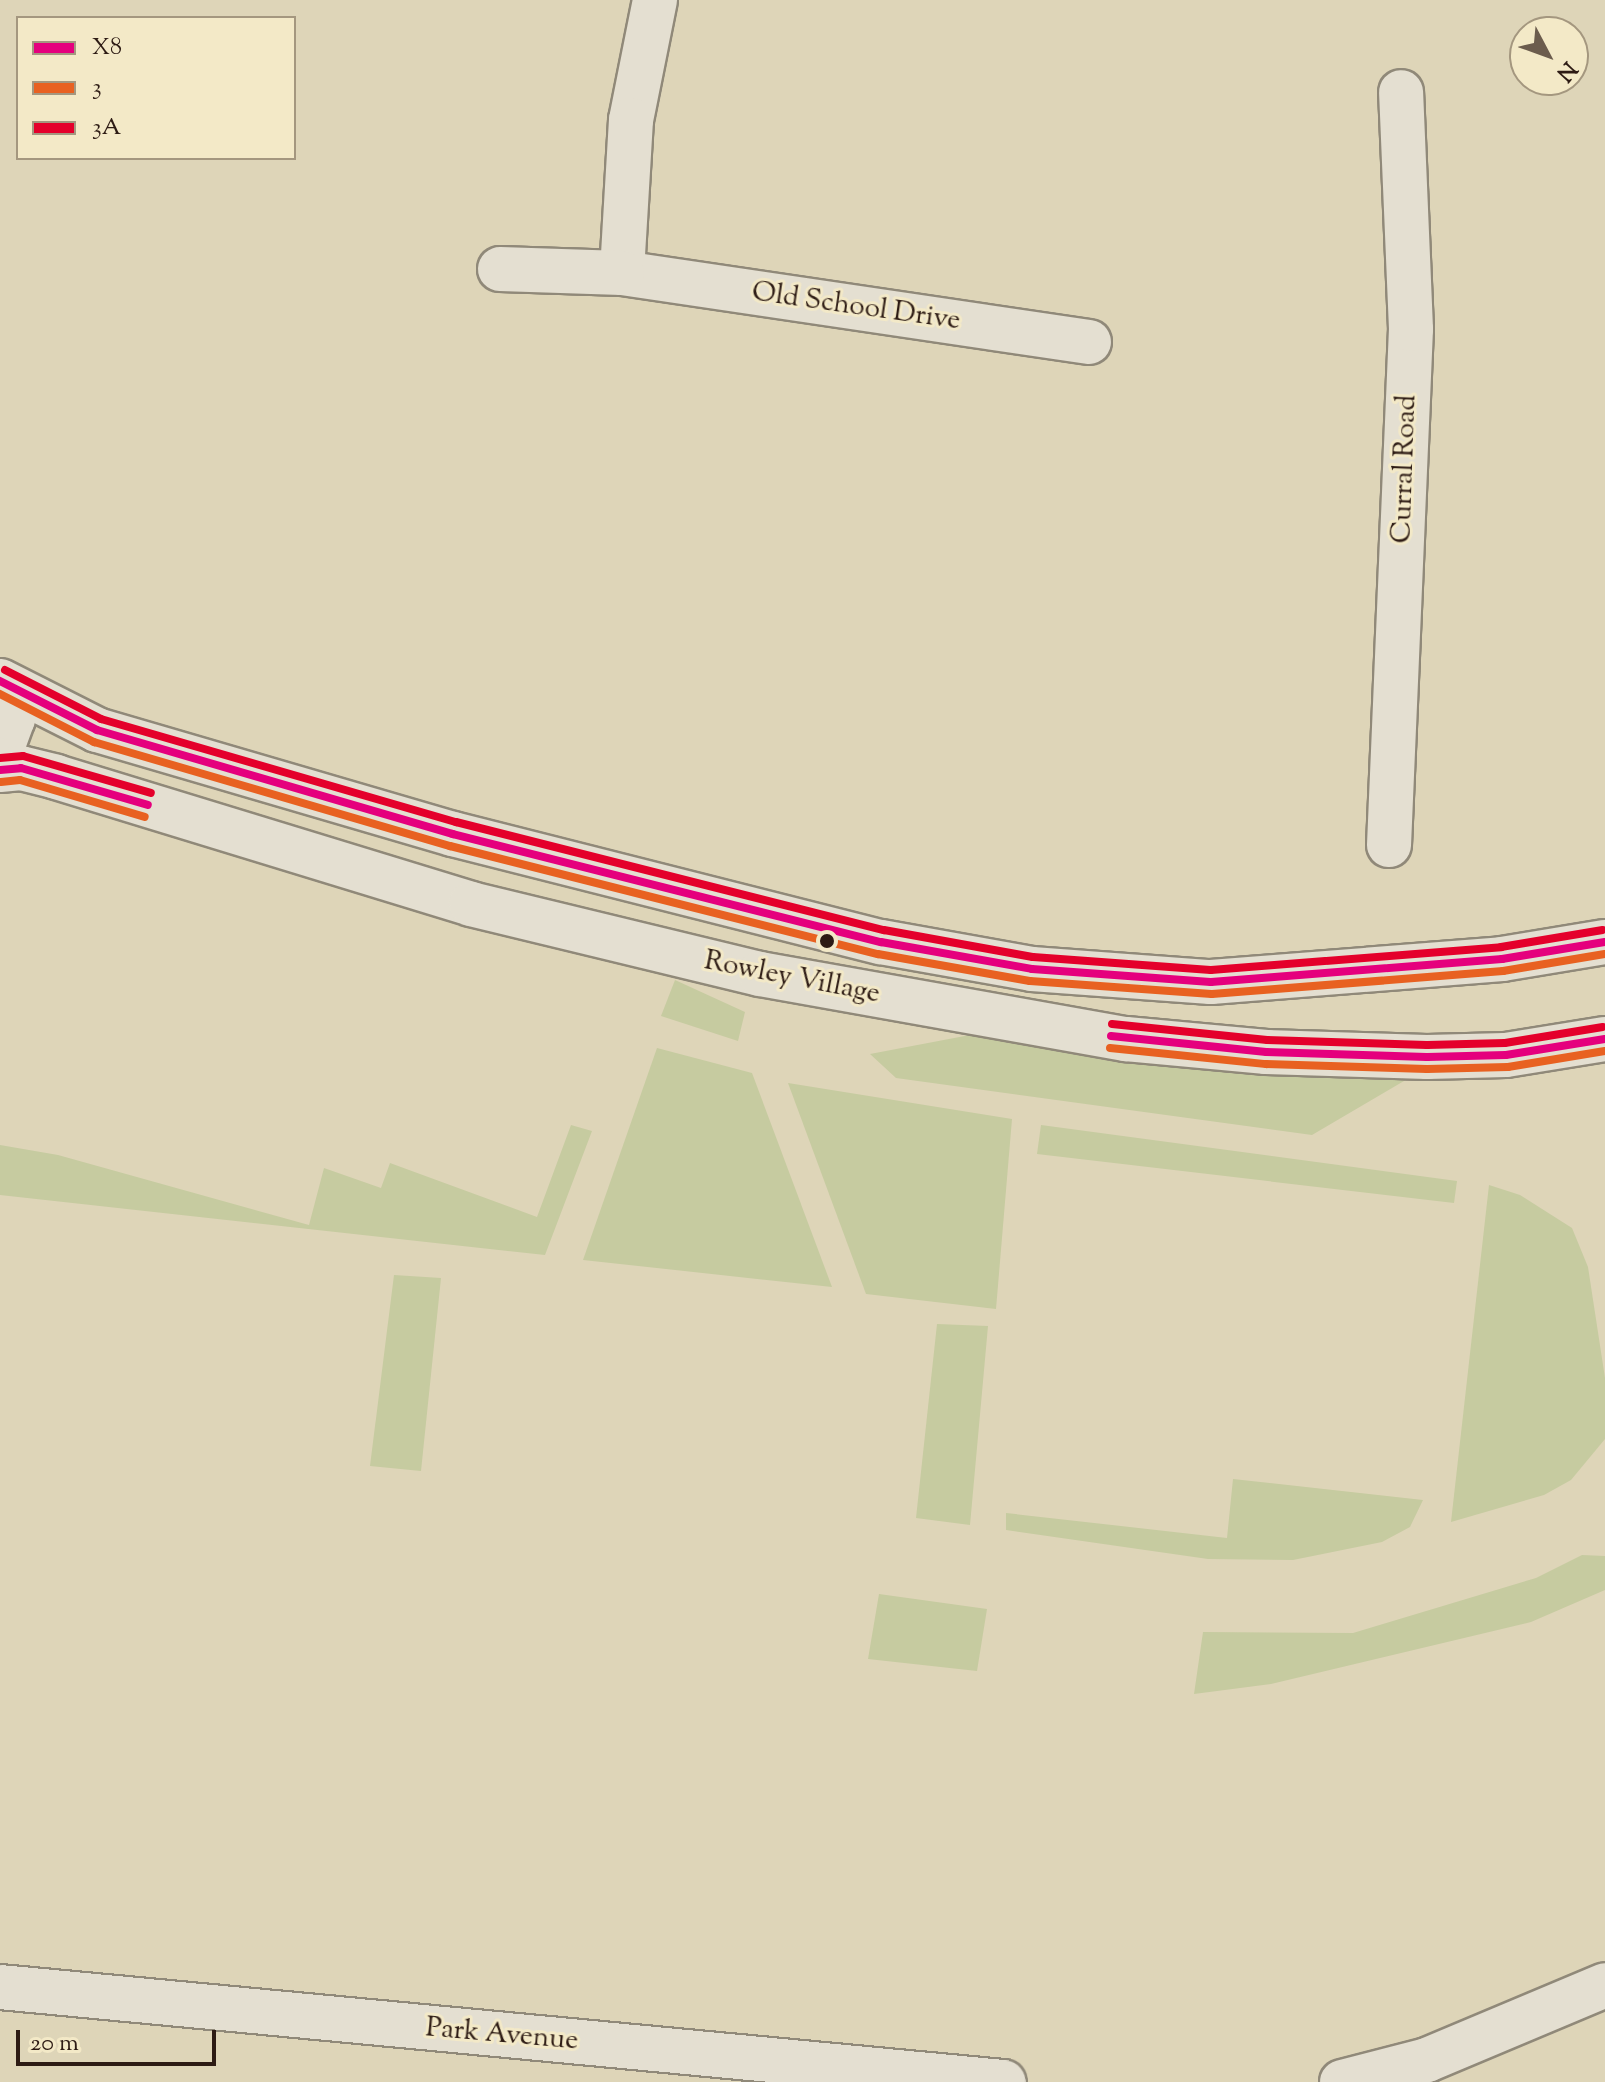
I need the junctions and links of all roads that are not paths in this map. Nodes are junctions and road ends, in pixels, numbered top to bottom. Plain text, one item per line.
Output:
1 (655, 0) edge
2 (1401, 92) dead end
3 (500, 269) dead end
4 (622, 273) junction
5 (1089, 342) dead end
6 (0, 681) edge
7 (0, 754) edge
8 (0, 770) edge
9 (1389, 845) dead end
10 (1605, 942) edge
11 (1605, 1039) edge
12 (1605, 1985) edge
13 (0, 1987) edge
14 (1004, 2082) edge
15 (1342, 2082) edge

1 - 4 main road
2 - 9 main road, Curral Road
3 - 4 main road, Old School Drive
4 - 5 main road, Old School Drive
6 - 7 main road, Rowley Village
6 - 10 main road, Rowley Village
8 - 11 main road, Rowley Village
12 - 15 main road
13 - 14 main road, Park Avenue

